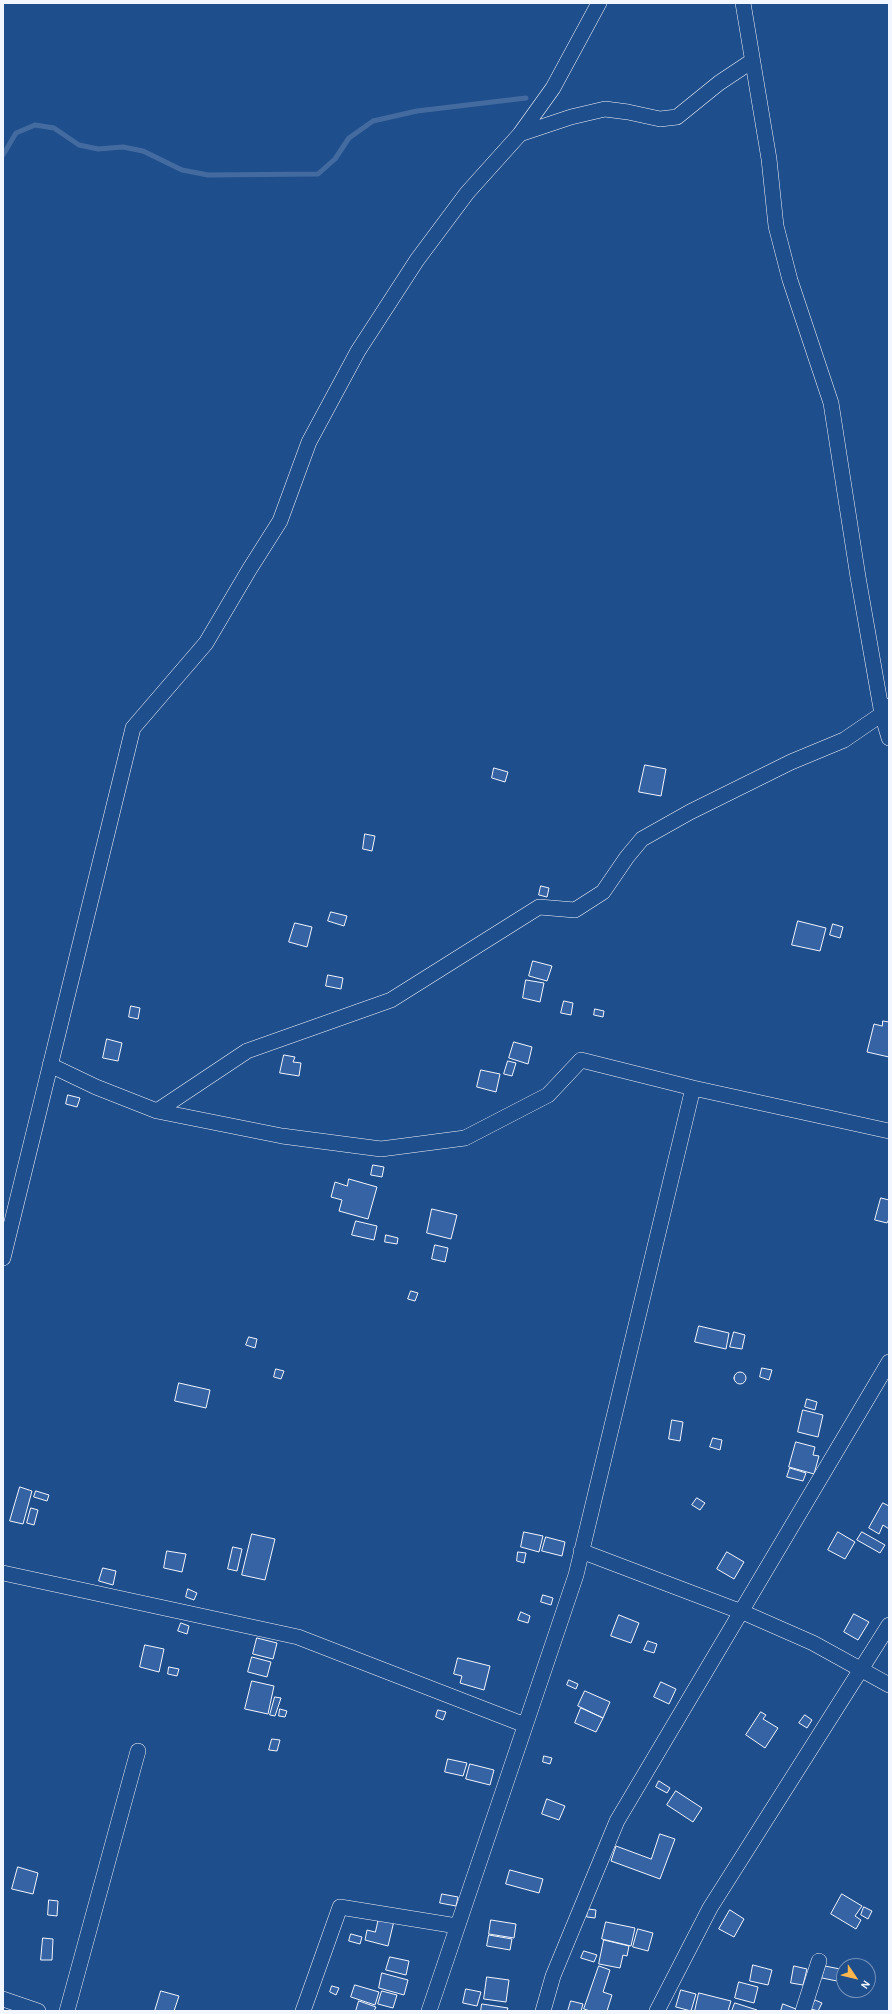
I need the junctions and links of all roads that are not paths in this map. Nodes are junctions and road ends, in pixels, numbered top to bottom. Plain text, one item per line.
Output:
1 (599, 3) edge
2 (743, 3) edge
3 (752, 61) junction
4 (520, 134) junction
5 (886, 710) edge
6 (889, 738) edge
7 (50, 1065) junction
8 (693, 1088) junction
9 (157, 1111) junction
10 (889, 1131) edge
11 (3, 1258) edge
12 (889, 1362) edge
13 (581, 1551) junction
14 (3, 1573) edge
15 (740, 1613) junction
16 (889, 1625) edge
17 (862, 1670) junction
18 (889, 1685) edge
19 (525, 1724) junction
20 (138, 1751) dead end
21 (456, 1926) junction
22 (819, 1961) dead end
23 (3, 1999) edge
24 (38, 2011) edge
25 (66, 2011) edge
26 (303, 2011) edge
27 (429, 2011) edge
28 (543, 2011) edge
29 (657, 2011) edge
30 (803, 2011) edge

1 - 4 street
2 - 3 street
3 - 4 street
3 - 5 street
4 - 7 street
5 - 6 street
5 - 9 street
7 - 9 street
7 - 11 street
8 - 9 street
8 - 10 street
8 - 13 street
12 - 15 street
13 - 15 street
13 - 19 street
14 - 19 street
15 - 17 street
15 - 28 street
16 - 17 street
17 - 18 street
17 - 29 street
19 - 21 street
20 - 25 street
21 - 26 street
21 - 27 street
22 - 30 street
23 - 24 street

